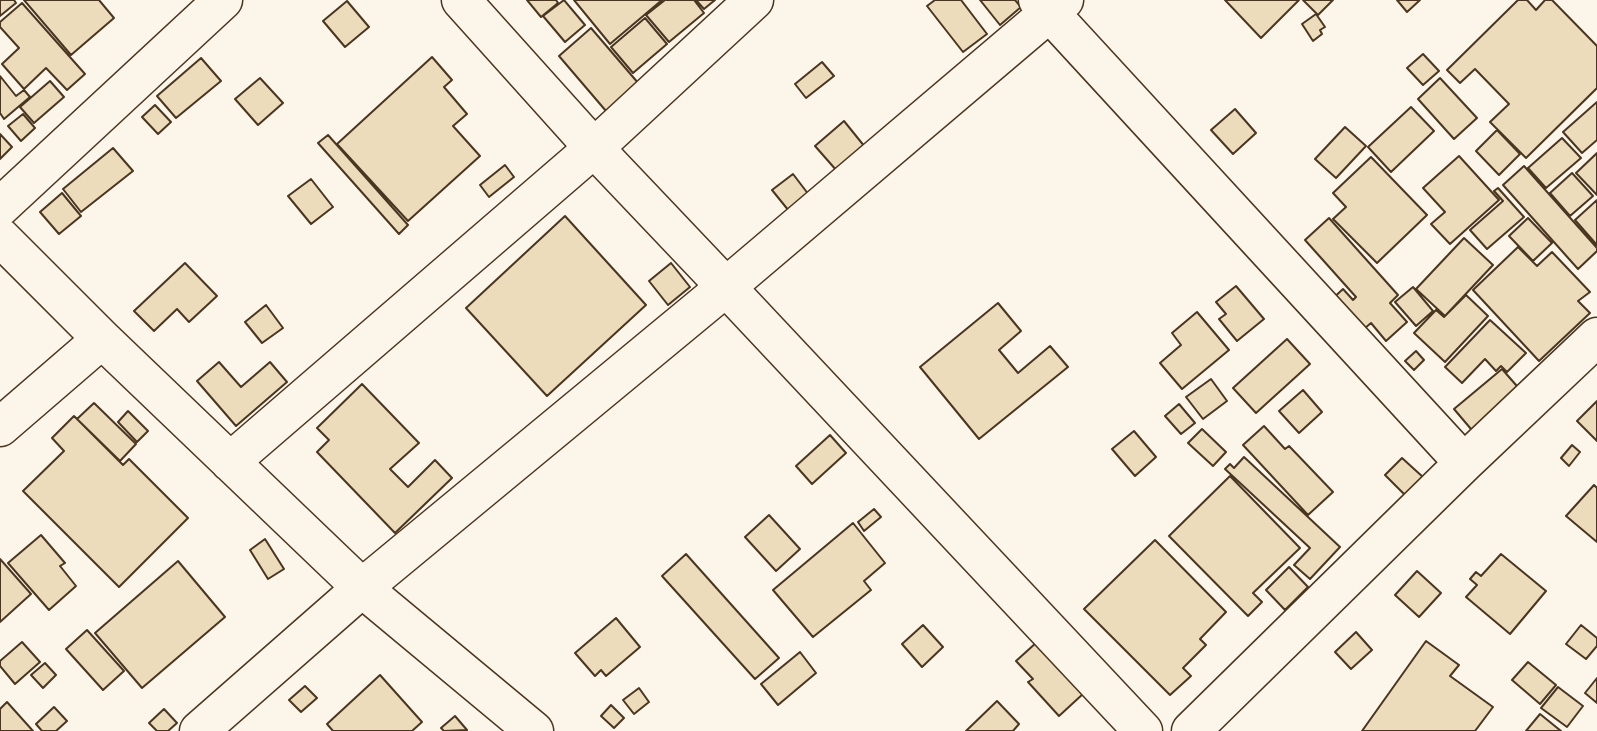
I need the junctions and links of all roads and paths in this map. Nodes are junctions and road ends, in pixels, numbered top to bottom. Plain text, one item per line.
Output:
1 (223, 0) edge
2 (461, 0) edge
3 (754, 0) edge
4 (1050, 4) edge
5 (594, 149) junction
6 (0, 207) edge
7 (0, 237) edge
8 (726, 286) junction
9 (1597, 337) edge
10 (102, 339) junction
11 (0, 427) edge
12 (230, 462) junction
13 (1464, 463) junction
14 (362, 588) junction
15 (199, 731) edge
16 (534, 731) edge
17 (1143, 731) edge
18 (1191, 731) edge

1 - 6 street
2 - 5 street
3 - 5 street
4 - 8 street
4 - 13 street
5 - 8 street
5 - 12 street
7 - 10 street
8 - 14 street
8 - 17 street
9 - 13 street
10 - 11 street
10 - 12 street
12 - 14 street
13 - 18 street
14 - 15 street
14 - 16 street

